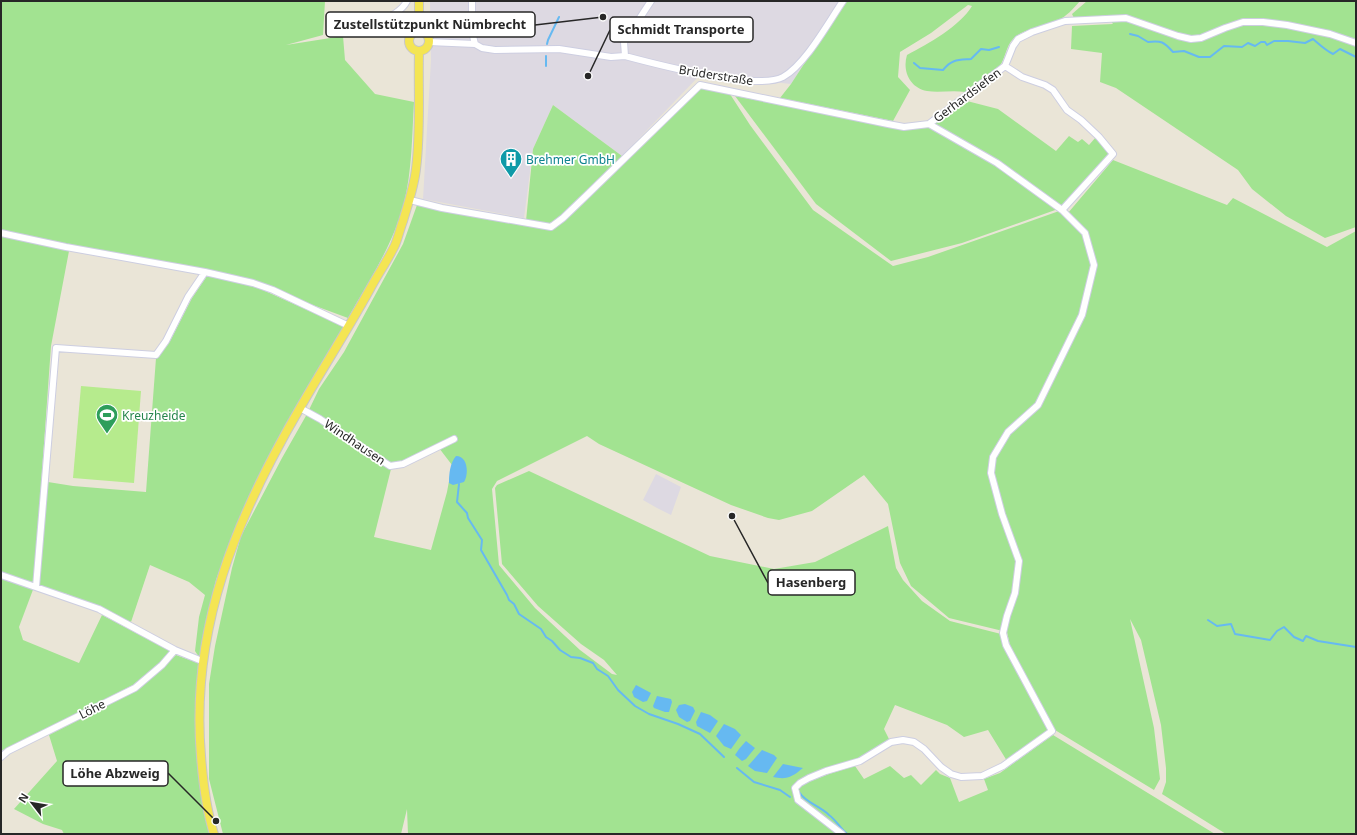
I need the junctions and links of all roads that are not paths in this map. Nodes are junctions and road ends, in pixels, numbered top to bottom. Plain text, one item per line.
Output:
1 (407, 1) edge
2 (419, 1) edge
3 (472, 1) edge
4 (651, 1) edge
5 (843, 1) edge
6 (373, 25) dead end
7 (419, 31) junction
8 (430, 42) junction
9 (1356, 43) edge
10 (475, 44) junction
11 (419, 52) junction
12 (625, 56) junction
13 (1005, 66) junction
14 (929, 124) junction
15 (410, 200) junction
16 (1062, 210) junction
17 (1, 233) edge
18 (205, 272) junction
19 (349, 326) junction
20 (300, 408) junction
21 (454, 438) dead end
22 (1, 575) edge
23 (36, 586) junction
24 (175, 650) junction
25 (202, 661) junction
26 (1, 757) edge
27 (214, 834) edge
28 (842, 834) edge

1 - 6 street
2 - 7 main road
3 - 10 street
4 - 12 street
5 - 12 street, Brüderstraße
7 - 8 main road
7 - 11 main road
8 - 10 street, Brüderstraße
8 - 11 main road
9 - 13 street, Gerhardsiefen
10 - 12 street, Brüderstraße
11 - 15 main road
13 - 14 street, Gerhardsiefen
13 - 16 street, Gerhardsiefen
14 - 15 street, Gerhardsiefen
14 - 16 street
15 - 19 main road
16 - 28 street
17 - 18 street
18 - 19 street
18 - 23 street
19 - 20 main road
20 - 21 street, Windhausen
20 - 25 main road
22 - 23 street
23 - 24 street
24 - 25 street
24 - 26 street, Löhe
25 - 27 main road

